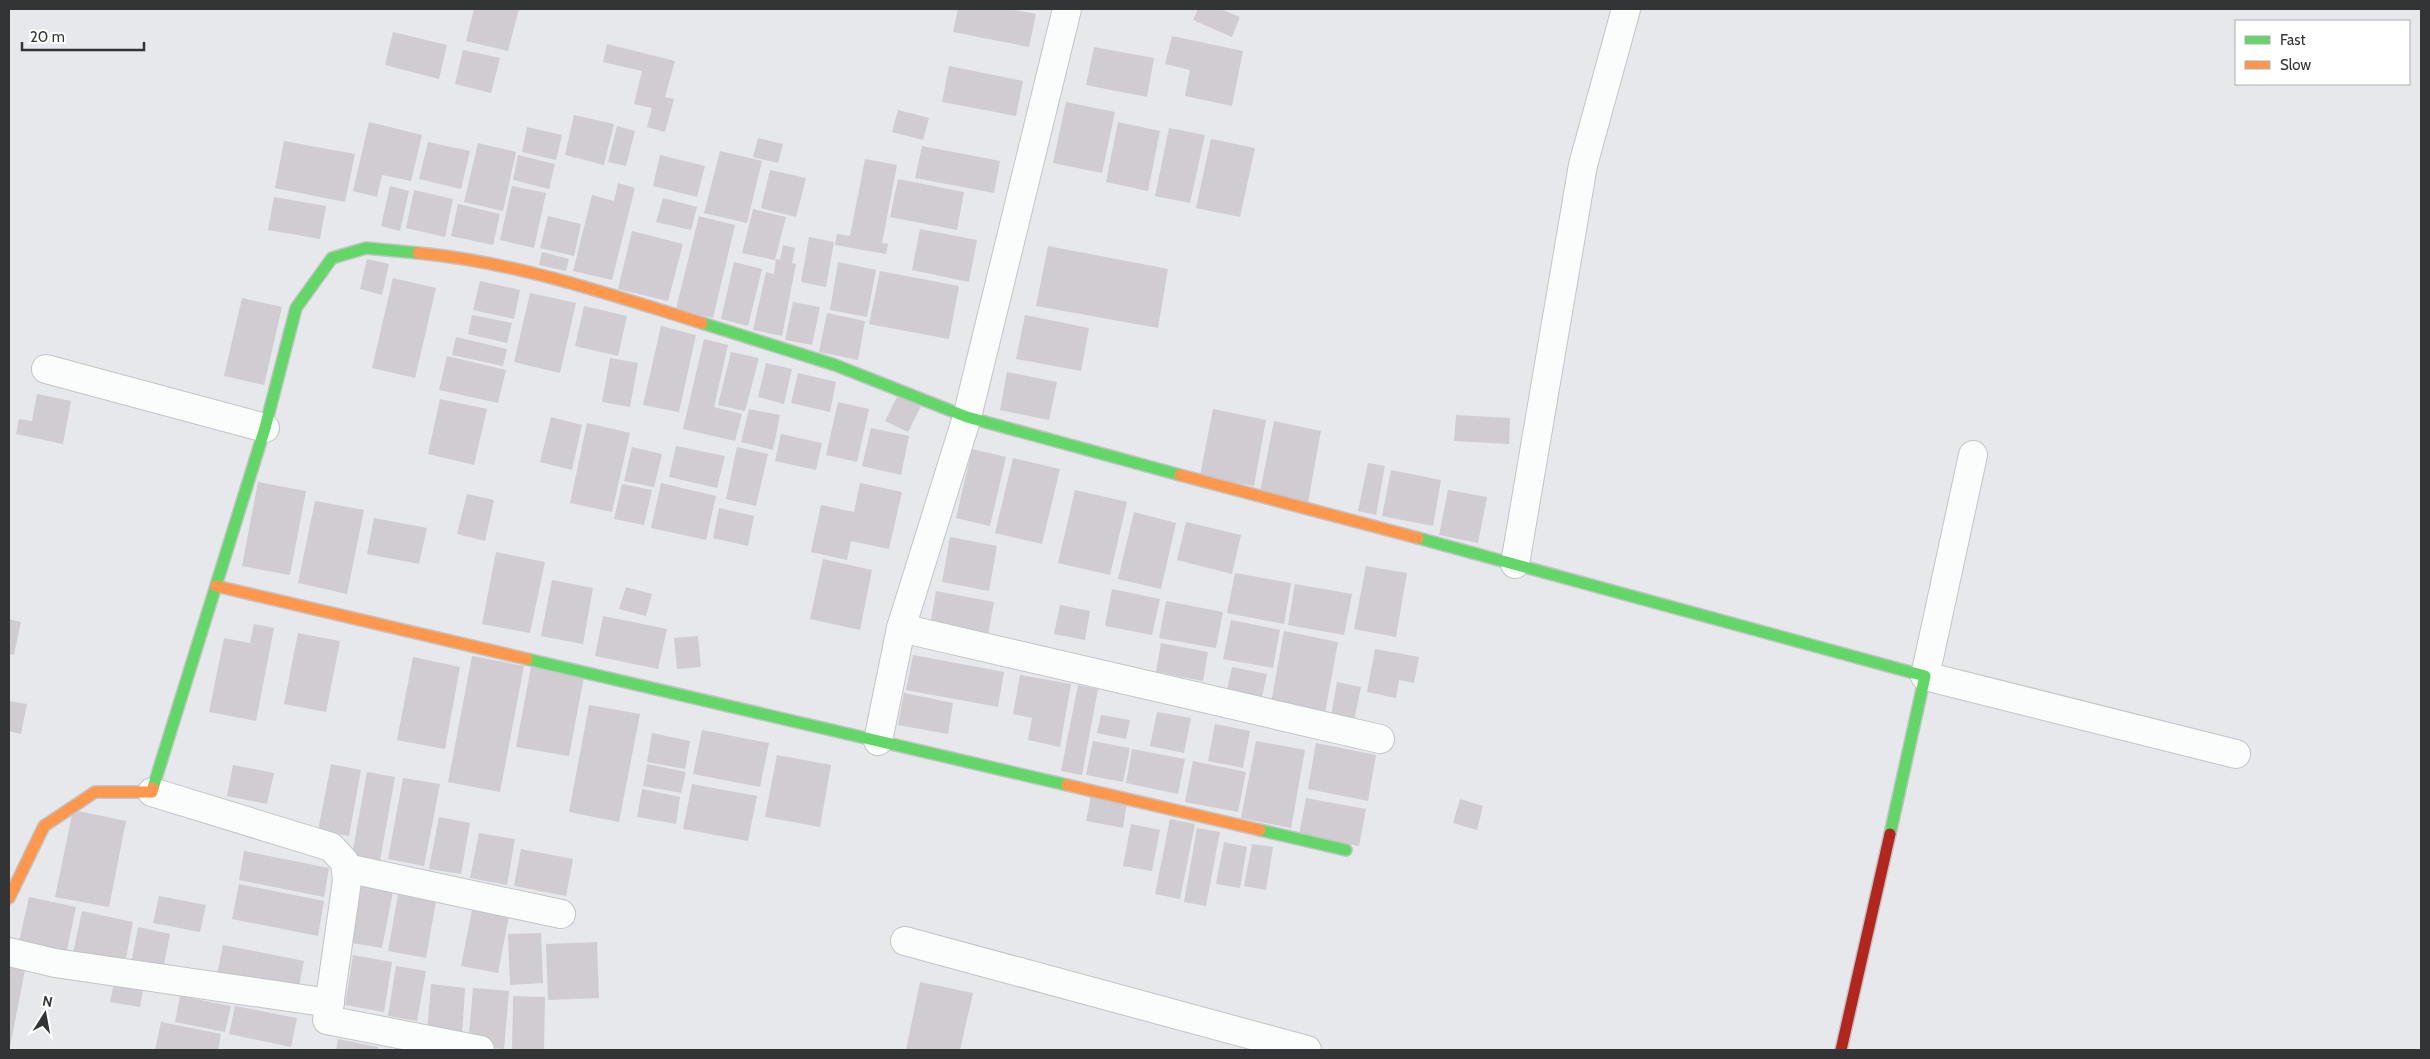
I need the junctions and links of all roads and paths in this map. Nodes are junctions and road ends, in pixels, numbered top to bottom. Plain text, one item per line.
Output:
1 (1067, 9) edge
2 (1626, 9) edge
3 (46, 369) dead end
4 (968, 418) junction
5 (265, 428) junction
6 (1973, 455) dead end
7 (1515, 564) junction
8 (216, 586) junction
9 (901, 628) junction
10 (1925, 676) junction
11 (1380, 739) dead end
12 (878, 742) junction
13 (2236, 754) dead end
14 (152, 792) junction
15 (1346, 850) dead end
16 (346, 868) junction
17 (9, 898) edge
18 (561, 914) dead end
19 (905, 941) dead end
20 (9, 952) edge
21 (330, 1003) junction
22 (480, 1050) edge
23 (1308, 1050) edge
24 (1841, 1050) edge

1 - 4 street
2 - 7 street
3 - 5 street
4 - 5 street
4 - 7 street
4 - 9 street
5 - 8 street
6 - 10 street
7 - 10 street
8 - 12 street
8 - 14 street
9 - 11 street
9 - 12 street
10 - 13 street
10 - 24 street
12 - 15 street
14 - 16 street
14 - 17 street
16 - 18 street
16 - 21 street
19 - 23 street
20 - 21 street
21 - 22 street

